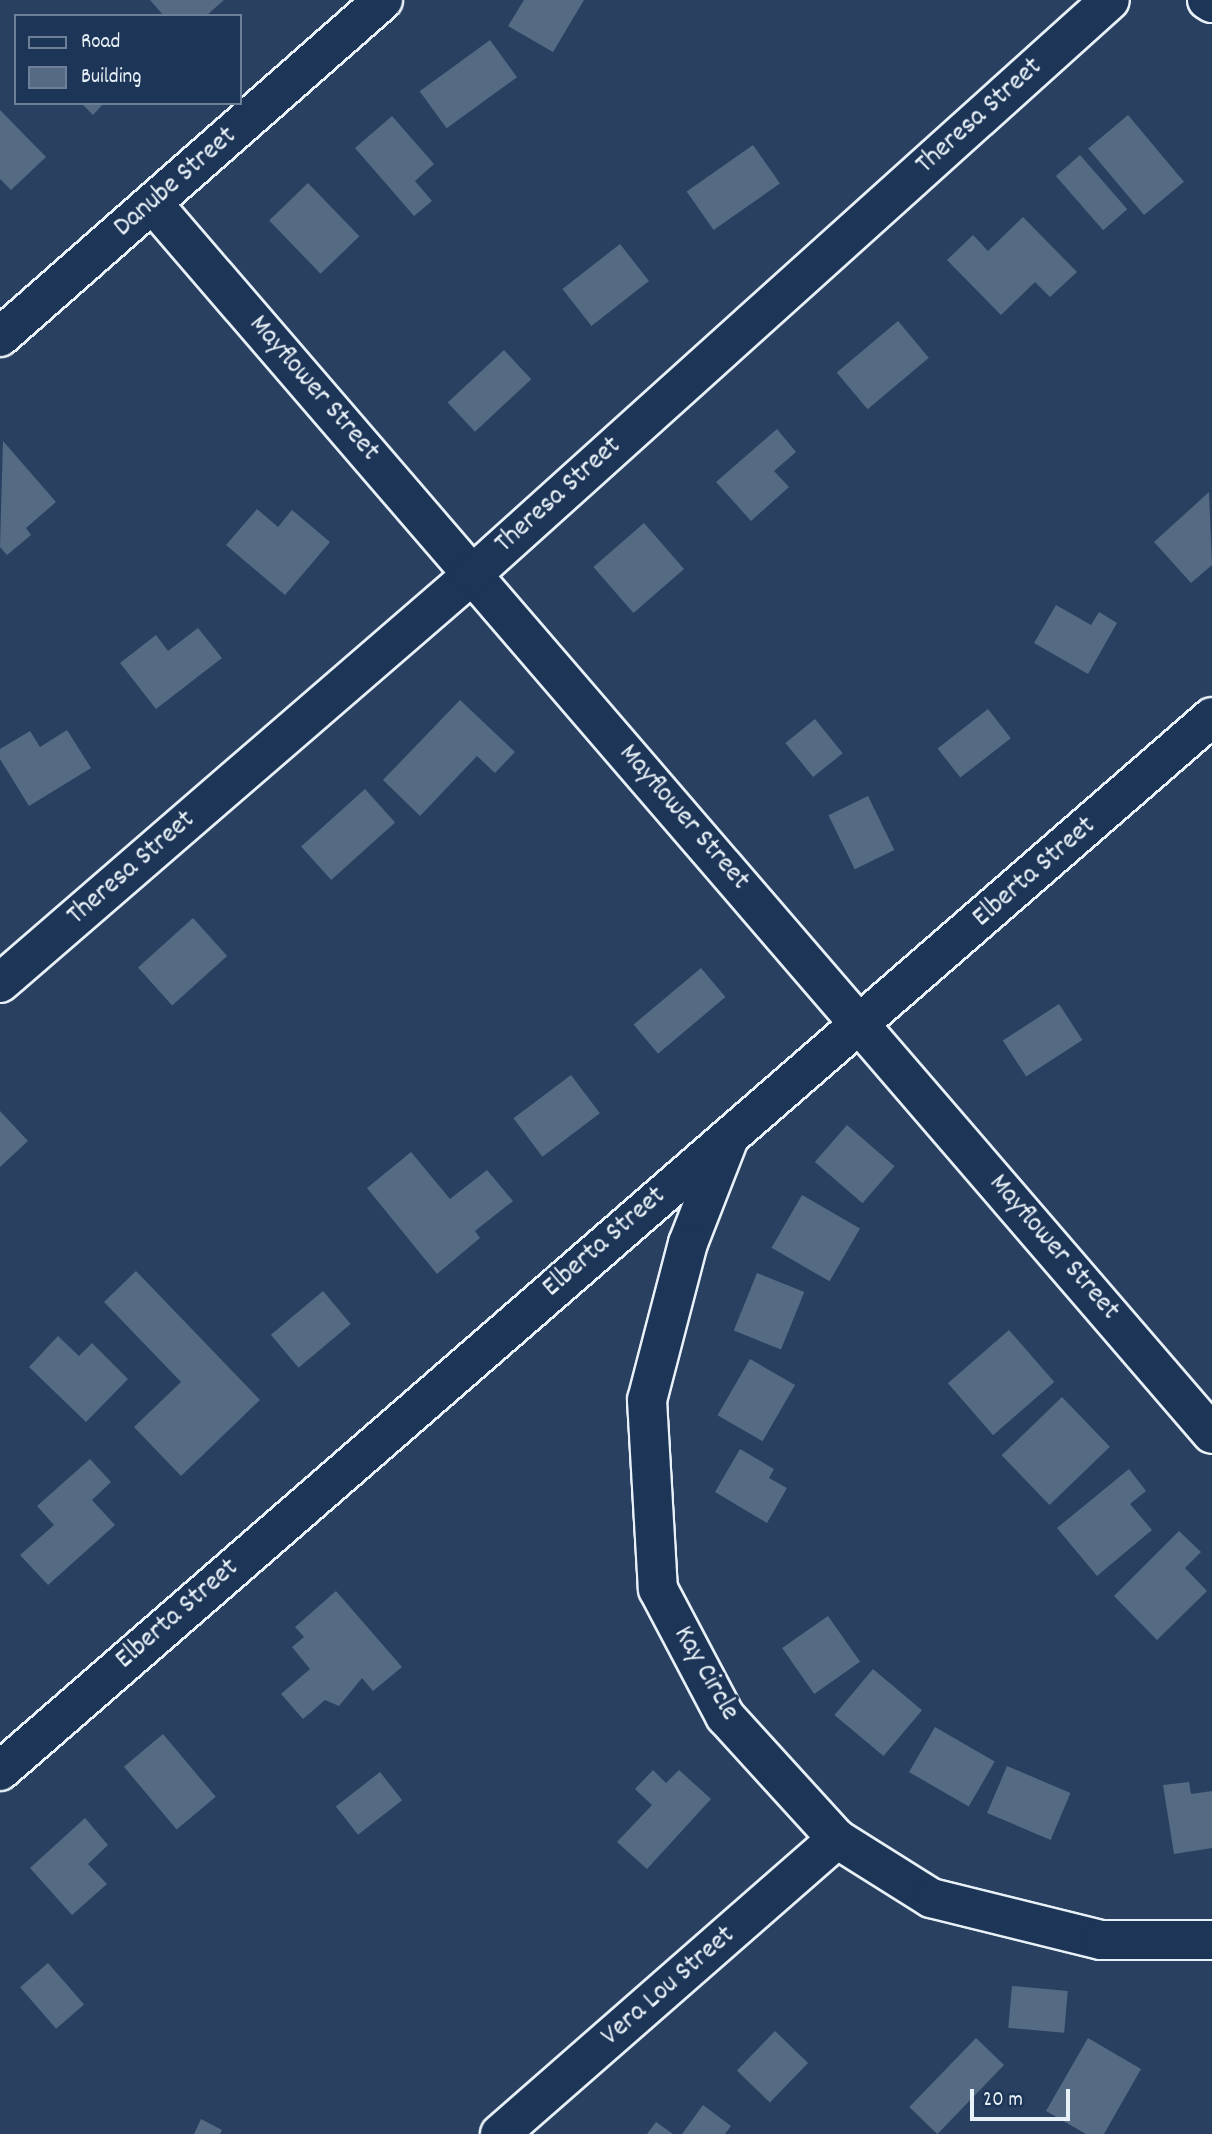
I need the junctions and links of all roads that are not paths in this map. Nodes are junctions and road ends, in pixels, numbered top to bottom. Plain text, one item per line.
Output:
1 (383, 0) edge
2 (1110, 0) edge
3 (1207, 0) edge
4 (1212, 3) edge
5 (153, 204) junction
6 (0, 337) edge
7 (473, 574) junction
8 (1212, 717) edge
9 (0, 983) edge
10 (862, 1025) junction
11 (731, 1133) junction
12 (1212, 1434) edge
13 (0, 1771) edge
14 (837, 1839) junction
15 (1212, 1940) edge
16 (500, 2134) edge

1 - 5 street, Danube Street
2 - 7 street, Theresa Street
3 - 4 street
5 - 6 street, Danube Street
5 - 7 street, Mayflower Street
7 - 9 street, Theresa Street
7 - 10 street, Mayflower Street
8 - 10 street, Elberta Street
10 - 11 street, Elberta Street
10 - 12 street, Mayflower Street
11 - 13 street, Elberta Street
11 - 14 street, Kay Circle
14 - 15 street, Kay Circle
14 - 16 street, Vera Lou Street

